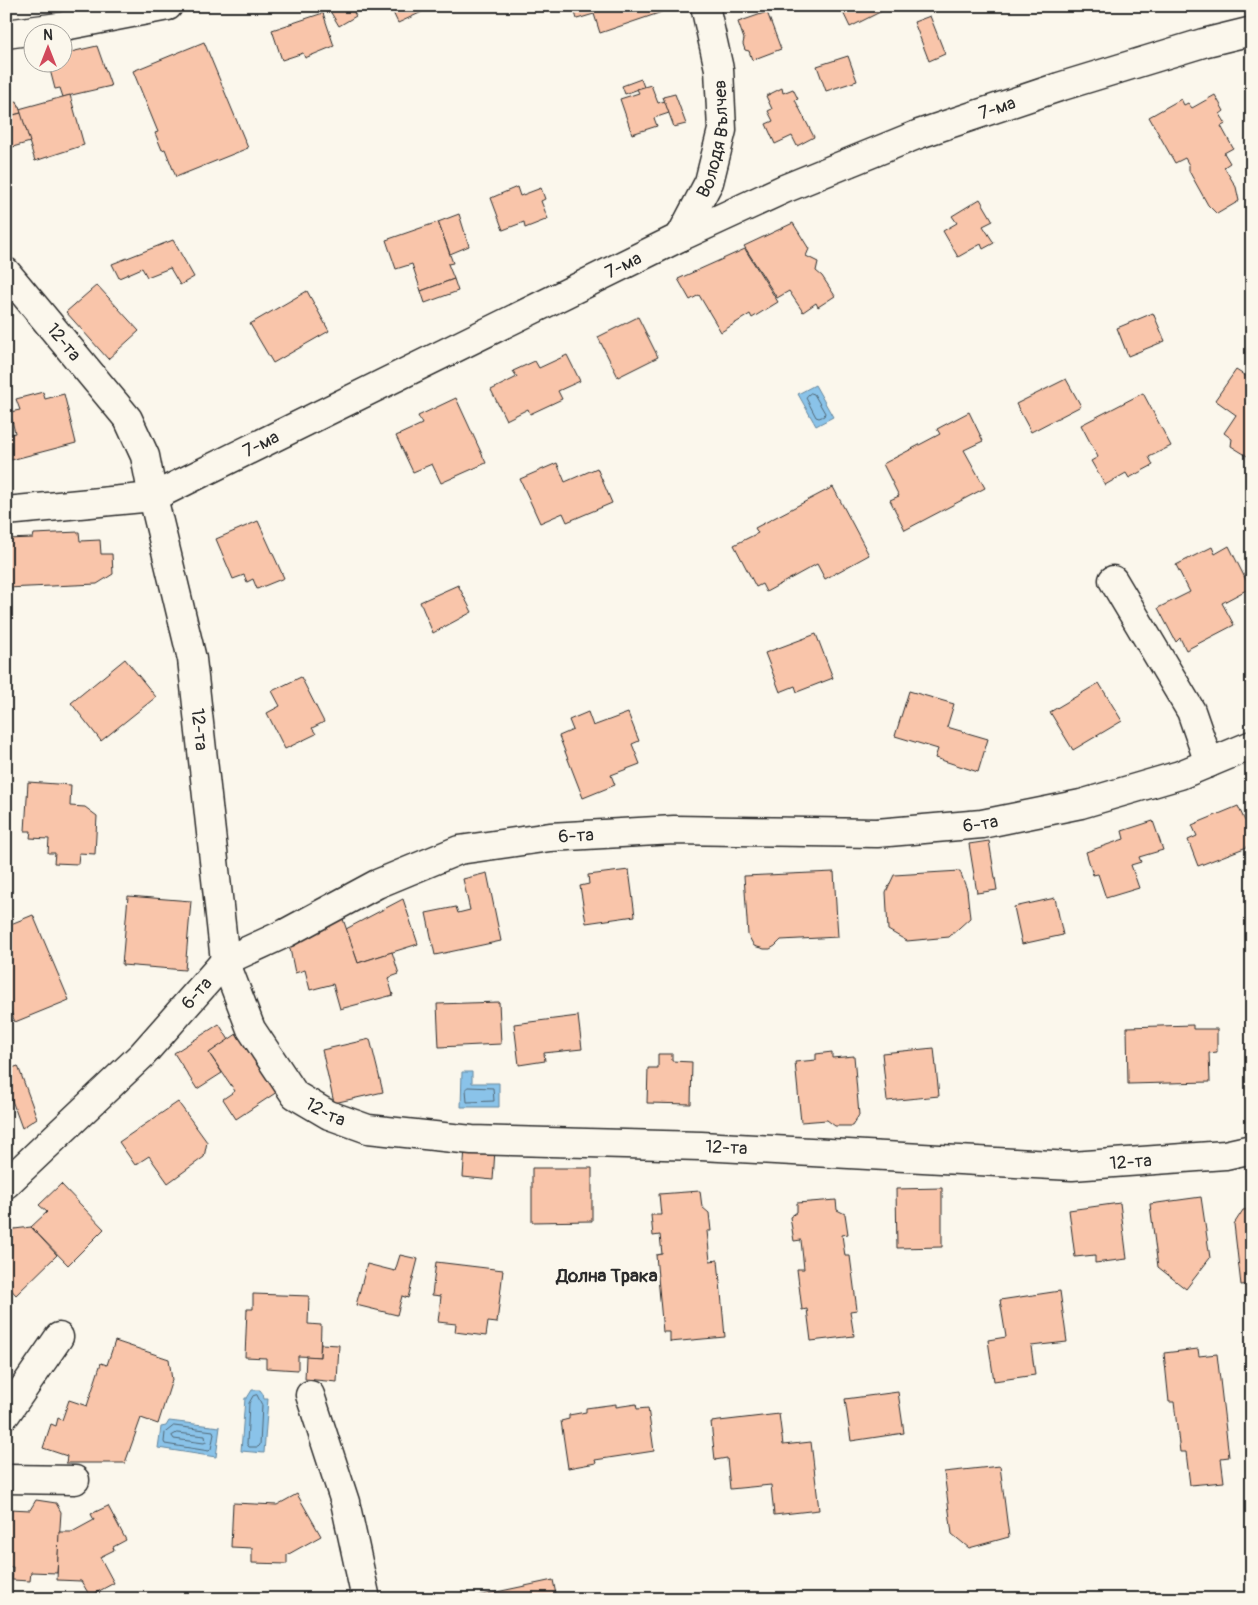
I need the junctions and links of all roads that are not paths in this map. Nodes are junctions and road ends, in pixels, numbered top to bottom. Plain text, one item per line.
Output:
1 (168, 6) edge
2 (705, 6) edge
3 (1252, 31) edge
4 (6, 34) edge
5 (680, 237) junction
6 (6, 272) edge
7 (153, 497) junction
8 (6, 511) edge
9 (1113, 580) dead end
10 (1252, 745) edge
11 (1209, 763) junction
12 (225, 961) junction
13 (1252, 1149) edge
14 (6, 1184) edge
15 (59, 1337) dead end
16 (310, 1395) dead end
17 (6, 1414) edge
18 (6, 1478) edge
19 (74, 1480) dead end
20 (366, 1599) edge

1 - 4 street
2 - 5 street, Володя Вълчев
3 - 5 street, 7-ма
5 - 7 street, 7-ма
6 - 7 street, 12-та
7 - 8 street, 7-ма
7 - 12 street, 12-та
9 - 11 street
10 - 11 street, 6-та
11 - 12 street, 6-та
12 - 13 street, 12-та
12 - 14 street, 6-та
15 - 17 street
16 - 20 street
18 - 19 street

